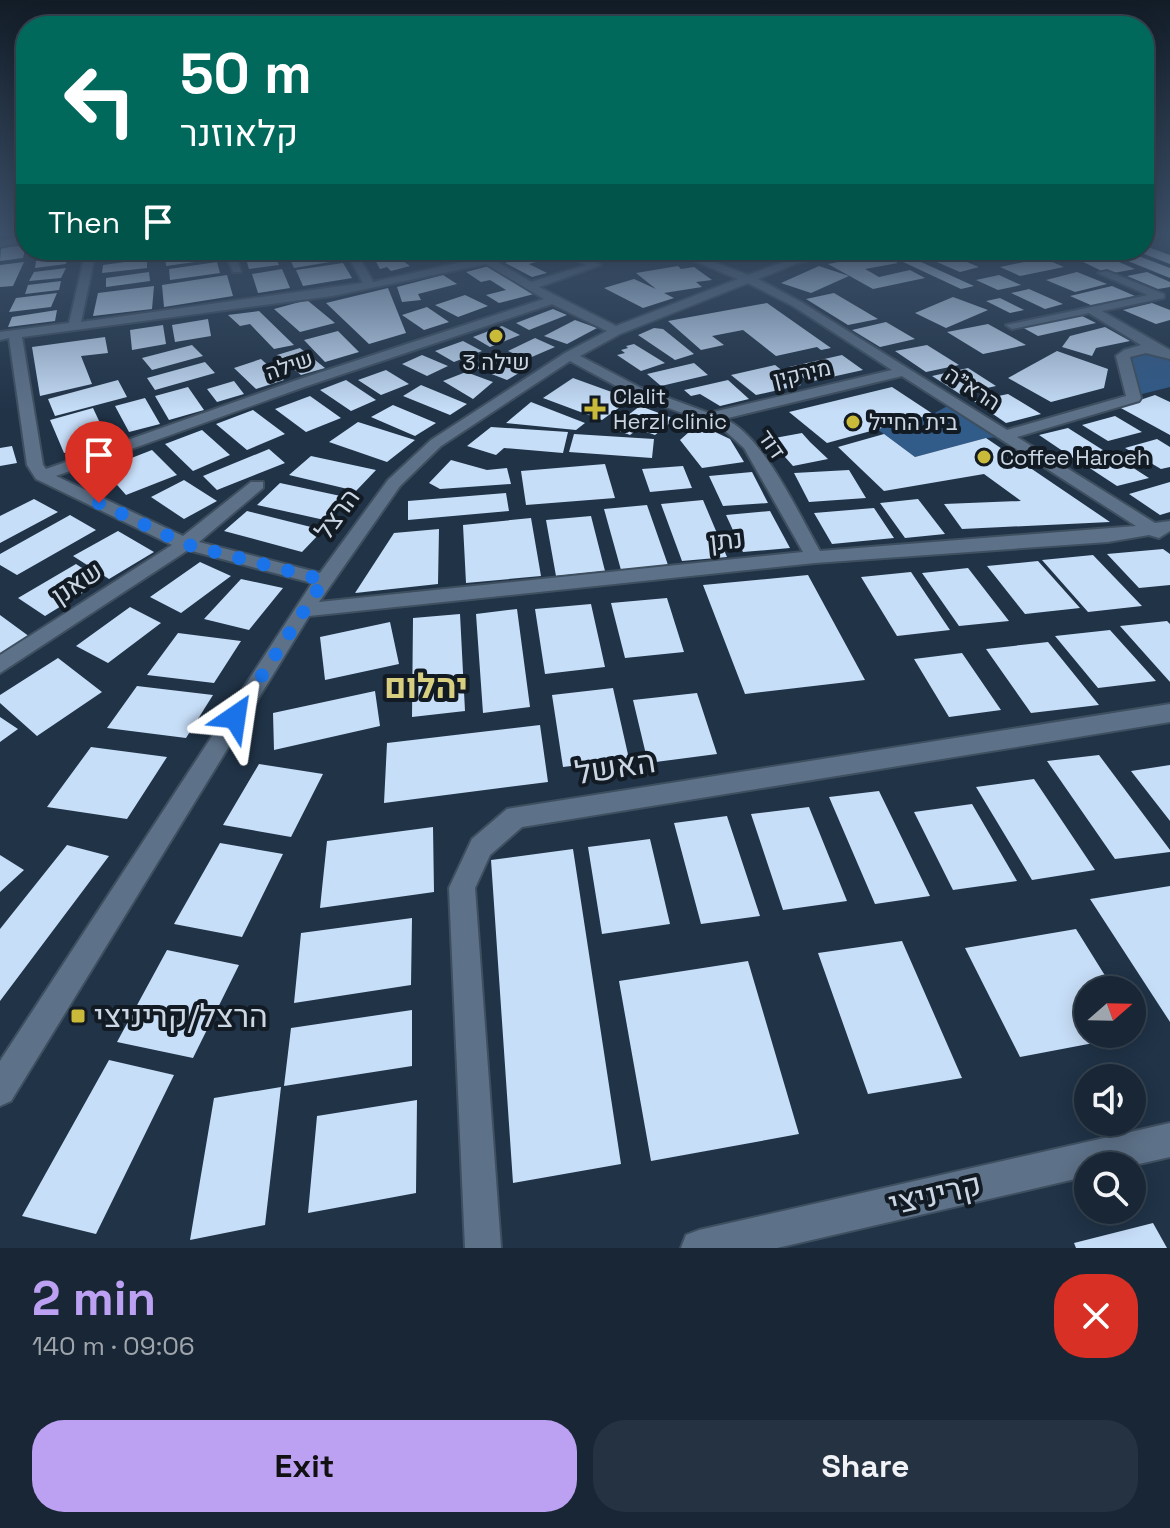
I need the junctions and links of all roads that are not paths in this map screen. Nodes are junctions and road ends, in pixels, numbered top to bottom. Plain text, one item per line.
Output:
1 (81, 294) edge
2 (303, 294) edge
3 (543, 294) edge
4 (718, 294) edge
5 (781, 294) edge
6 (1156, 294) edge
7 (553, 300) junction
8 (1092, 310) junction
9 (1012, 325) dead end
10 (74, 326) junction
11 (616, 331) junction
12 (8, 335) edge
13 (1164, 352) edge
14 (570, 356) junction
15 (906, 371) junction
16 (708, 418) junction
17 (1006, 435) junction
18 (42, 476) junction
19 (257, 485) dead end
20 (1165, 532) edge
21 (185, 544) junction
22 (815, 557) junction
23 (324, 580) junction
24 (303, 610) junction
25 (0, 665) edge
26 (1170, 713) edge
27 (0, 1090) edge
28 (1170, 1140) edge
29 (483, 1248) edge
30 (699, 1248) edge

1 - 10 street
2 - 10 street
3 - 7 street
4 - 11 street, הרצל
5 - 15 street, הרא"ה
6 - 8 street
7 - 11 street
7 - 18 street, שילה
8 - 9 street
8 - 13 street
10 - 12 street
11 - 14 street, הרצל
12 - 18 street
13 - 17 street
14 - 16 street, דוד
14 - 23 street, הרצל
15 - 16 street, מירקין
15 - 17 street, הרא"ה
16 - 22 street, דוד
17 - 20 street, הרא"ה
18 - 21 street
19 - 21 street, שאנן
20 - 22 street, נתן
21 - 23 street
21 - 25 street, שאנן
22 - 24 street, נתן
23 - 24 street, הרצל
24 - 27 street, הרצל
26 - 29 street, האשל
28 - 30 street, קריניצי

